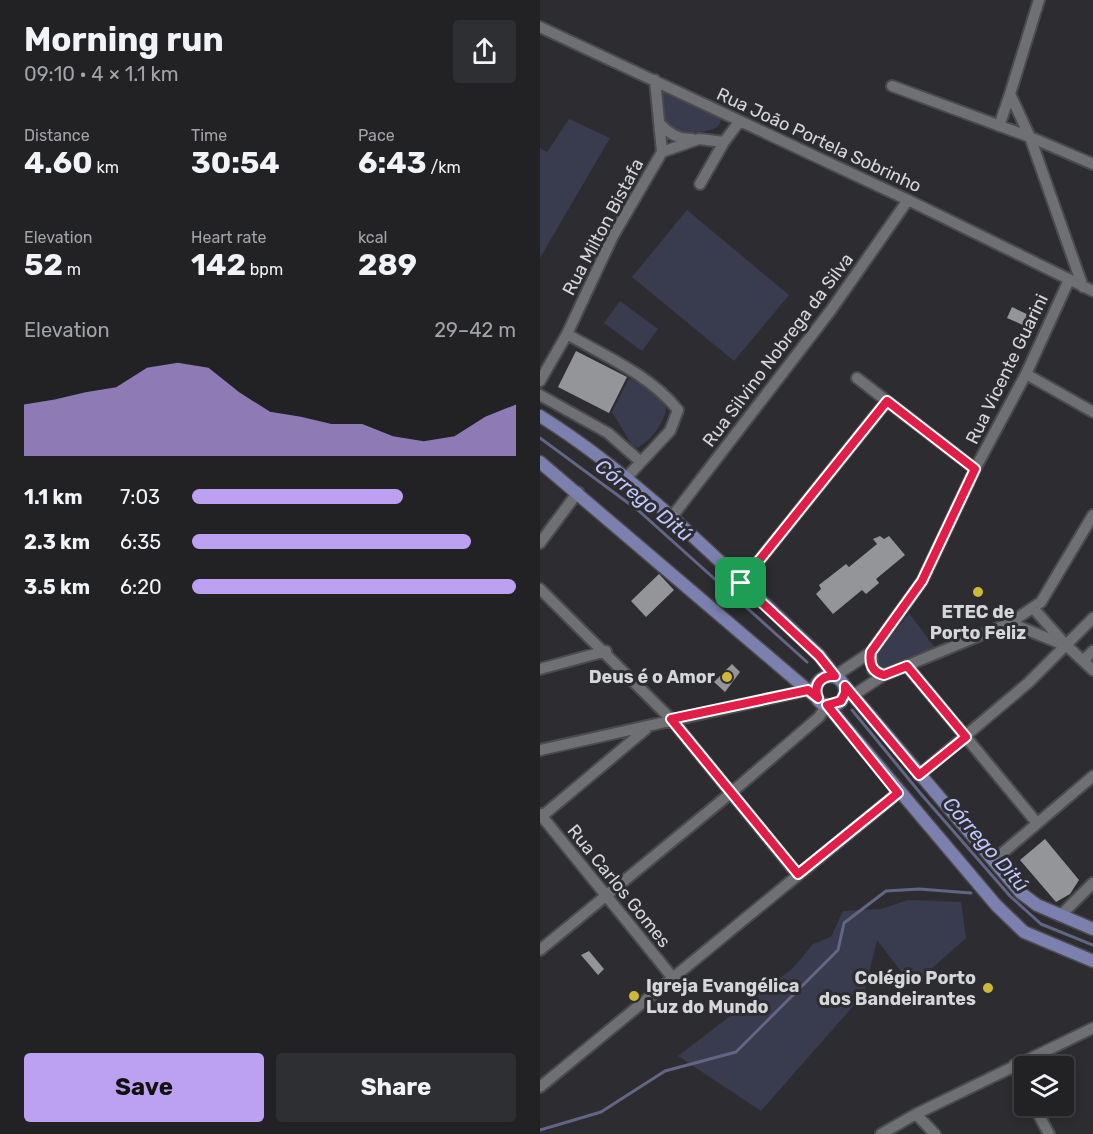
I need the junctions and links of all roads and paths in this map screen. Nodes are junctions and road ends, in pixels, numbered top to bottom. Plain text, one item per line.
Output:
1 (1039, 0) edge
2 (540, 27) edge
3 (655, 80) junction
4 (892, 86) dead end
5 (1010, 94) junction
6 (739, 122) junction
7 (659, 123) junction
8 (999, 126) junction
9 (1030, 137) junction
10 (699, 139) junction
11 (724, 142) junction
12 (662, 152) junction
13 (1093, 164) edge
14 (699, 184) dead end
15 (908, 200) junction
16 (1069, 280) junction
17 (1088, 289) edge
18 (567, 334) junction
19 (1026, 374) junction
20 (857, 378) dead end
21 (540, 381) edge
22 (540, 395) edge
23 (887, 401) junction
24 (1093, 412) edge
25 (540, 416) edge
26 (540, 462) edge
27 (641, 462) junction
28 (975, 469) junction
29 (627, 477) junction
30 (578, 492) junction
31 (1093, 515) edge
32 (671, 518) junction
33 (540, 543) edge
34 (741, 583) junction
35 (540, 590) edge
36 (1034, 608) junction
37 (1093, 618) edge
38 (1010, 623) junction
39 (1066, 645) junction
40 (606, 651) junction
41 (1093, 651) edge
42 (871, 652) junction
43 (1083, 661) junction
44 (907, 666) junction
45 (540, 669) edge
46 (1093, 670) edge
47 (884, 675) junction
48 (835, 676) junction
49 (849, 691) junction
50 (817, 698) junction
51 (671, 719) junction
52 (649, 726) junction
53 (966, 737) junction
54 (540, 750) edge
55 (919, 775) junction
56 (1093, 776) edge
57 (732, 792) junction
58 (898, 793) junction
59 (541, 816) edge
60 (1037, 823) junction
61 (993, 861) junction
62 (798, 874) junction
63 (1093, 883) edge
64 (606, 896) junction
65 (1060, 916) junction
66 (1093, 928) edge
67 (540, 950) edge
68 (1093, 961) edge
69 (673, 978) junction
70 (1093, 1028) edge
71 (1033, 1056) edge
72 (1014, 1065) edge
73 (540, 1087) edge
74 (916, 1114) junction
75 (1039, 1116) edge
76 (881, 1134) edge
77 (935, 1134) edge
78 (1049, 1134) edge

1 - 5 street
2 - 3 street, Rua João Portela Sobrinho
3 - 6 street, Rua João Portela Sobrinho
3 - 7 street, Rua Milton Bistafa
4 - 8 street
5 - 8 street
5 - 9 street
6 - 11 street
6 - 15 street, Rua João Portela Sobrinho
7 - 10 street
7 - 12 street, Rua Milton Bistafa
8 - 9 street
9 - 13 street
9 - 17 street
10 - 11 street
10 - 12 street
11 - 14 street
12 - 18 street, Rua Milton Bistafa
15 - 16 street, Rua João Portela Sobrinho
15 - 32 street, Rua Silvino Nobrega da Silva
16 - 17 street, Rua João Portela Sobrinho
16 - 19 street, Rua Vicente Guarini
18 - 21 street, Rua Milton Bistafa
18 - 27 street
19 - 24 street
19 - 28 street, Rua Vicente Guarini
20 - 23 street
22 - 27 street
23 - 28 street
23 - 34 street
25 - 29 main road
26 - 30 main road
27 - 29 street
28 - 42 street, Rua Vicente Guarini
29 - 32 main road
30 - 33 street
30 - 50 main road
31 - 36 street
32 - 34 main road
34 - 48 main road
35 - 40 street
36 - 38 street
36 - 39 street
37 - 39 street
38 - 39 street
38 - 44 street
39 - 43 street
39 - 53 street
40 - 45 street
40 - 51 street
41 - 43 street
42 - 47 street
42 - 48 street, Rua Vicente Guarini
43 - 46 street
44 - 47 street
44 - 53 street
47 - 49 street
48 - 49 main road
48 - 50 main road
49 - 50 main road
49 - 55 main road
50 - 51 street
50 - 57 street
50 - 58 main road
51 - 52 street
51 - 57 street
52 - 54 street
52 - 59 street
53 - 55 street
53 - 60 street
55 - 61 main road
56 - 60 street
57 - 62 street
57 - 64 street
58 - 62 street
58 - 68 main road
59 - 64 street, Rua Carlos Gomes
60 - 61 street
61 - 65 main road
62 - 69 street
63 - 65 street
64 - 67 street
64 - 69 street, Rua Carlos Gomes
65 - 66 main road
69 - 73 street
70 - 71 street
72 - 74 street
74 - 76 street
74 - 77 street
75 - 78 street

